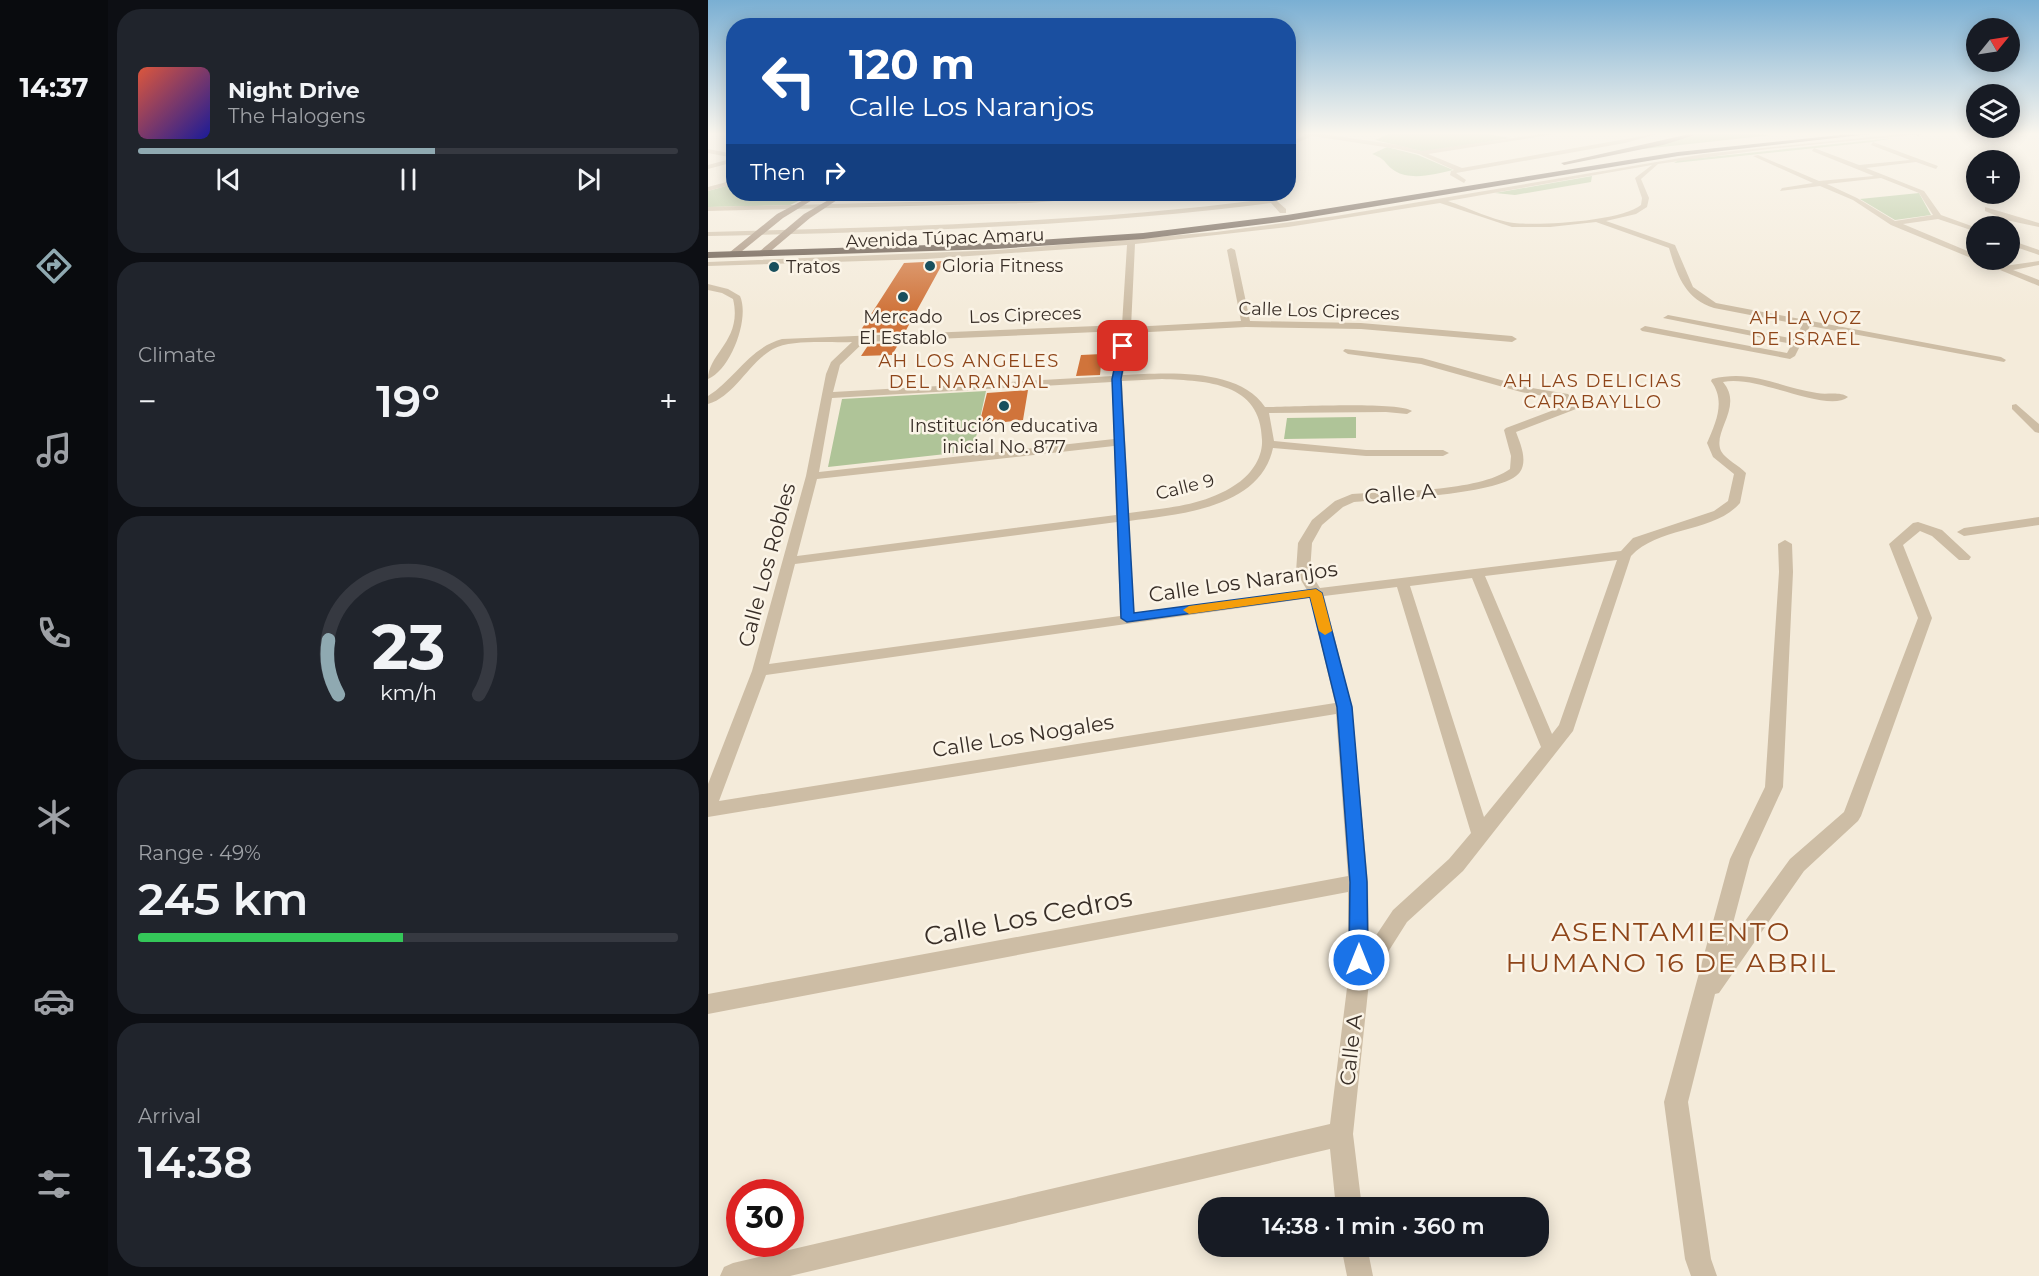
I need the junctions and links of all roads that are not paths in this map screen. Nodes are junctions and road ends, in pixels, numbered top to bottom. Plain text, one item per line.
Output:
1 (1397, 193) edge
2 (1439, 193) edge
3 (1481, 193) edge
4 (1644, 193) edge
5 (1840, 193) edge
6 (1922, 193) edge
7 (1425, 195) junction
8 (1438, 200) junction
9 (806, 201) edge
10 (831, 201) edge
11 (911, 201) edge
12 (1030, 201) edge
13 (1272, 201) joint
14 (905, 205) junction
15 (820, 207) junction
16 (793, 208) junction
17 (708, 209) edge
18 (1989, 209) dead end
19 (1283, 212) junction
20 (1938, 217) junction
21 (1597, 220) junction
22 (1894, 223) junction
23 (1270, 224) junction
24 (2039, 225) edge
25 (1966, 226) edge
26 (786, 232) junction
27 (759, 233) junction
28 (708, 234) edge
29 (1082, 241) junction
30 (772, 244) junction
31 (1131, 244) junction
32 (744, 245) junction
33 (2020, 245) edge
34 (708, 246) edge
35 (1114, 246) junction
36 (1231, 250) dead end
37 (2038, 251) edge
38 (763, 253) junction
39 (1966, 253) edge
40 (733, 254) junction
41 (708, 255) edge
42 (752, 262) junction
43 (722, 263) junction
44 (2039, 263) edge
45 (708, 264) edge
46 (2020, 266) edge
47 (2006, 270) edge
48 (2039, 283) edge
49 (708, 287) edge
50 (1668, 318) dead end
51 (1808, 322) junction
52 (1245, 324) junction
53 (1126, 329) junction
54 (1645, 329) dead end
55 (862, 338) junction
56 (1512, 339) dead end
57 (1798, 342) junction
58 (1348, 351) dead end
59 (2001, 360) dead end
60 (708, 376) edge
61 (1117, 379) junction
62 (827, 395) junction
63 (1843, 397) dead end
64 (708, 400) edge
65 (2016, 407) dead end
66 (1262, 410) junction
67 (1407, 411) dead end
68 (2038, 428) edge
69 (1118, 442) junction
70 (1268, 444) junction
71 (1443, 453) dead end
72 (812, 476) junction
73 (1123, 518) junction
74 (2039, 521) edge
75 (1964, 532) dead end
76 (1785, 544) dead end
77 (1625, 555) junction
78 (1964, 557) dead end
79 (788, 561) junction
80 (1477, 573) junction
81 (1402, 582) junction
82 (1316, 593) junction
83 (1127, 618) junction
84 (760, 671) junction
85 (1344, 707) junction
86 (1550, 748) junction
87 (708, 808) edge
88 (1481, 835) junction
89 (1358, 882) junction
90 (1359, 980) junction
91 (1705, 994) junction
92 (708, 1004) edge
93 (1341, 1134) junction
94 (1348, 1197) edge
95 (1356, 1257) edge
96 (733, 1276) edge
97 (1360, 1276) edge
98 (1704, 1276) edge

1 - 19 highway, Avenida Túpac Amaru
2 - 7 highway, Avenida Túpac Amaru
3 - 8 street, Avenida Túpac Amaru
4 - 21 street
5 - 22 street
6 - 20 street
7 - 8 street
7 - 23 highway, Avenida Túpac Amaru
8 - 21 street
8 - 23 street, Avenida Túpac Amaru
9 - 16 street
10 - 15 street
11 - 14 street
12 - 14 street
13 - 19 street
13 - 26 street, Avenida Túpac Amaru
14 - 15 street
15 - 16 street
15 - 26 street
16 - 17 street
16 - 27 street
18 - 24 street
19 - 30 highway, Avenida Túpac Amaru
20 - 22 street
20 - 25 street
21 - 51 street
22 - 39 street
23 - 29 highway, Avenida Túpac Amaru
23 - 31 street, Avenida Túpac Amaru
26 - 27 street, Avenida Túpac Amaru
26 - 30 street
27 - 28 street, Avenida Túpac Amaru
27 - 32 street
29 - 35 highway
29 - 38 highway, Avenida Túpac Amaru
30 - 32 highway, Avenida Túpac Amaru
30 - 38 street
31 - 35 street, Avenida Túpac Amaru
31 - 53 street
32 - 34 highway, Avenida Túpac Amaru
32 - 40 street
33 - 37 street
35 - 42 street, Avenida Túpac Amaru
36 - 52 street
38 - 40 highway, Avenida Túpac Amaru
38 - 42 street
40 - 41 highway, Avenida Túpac Amaru
40 - 43 street
42 - 43 street, Avenida Túpac Amaru
43 - 45 street, Avenida Túpac Amaru
44 - 46 street
47 - 48 street
49 - 60 street
50 - 57 street
51 - 57 street
51 - 59 street
52 - 53 street, Calle Los Cipreces
52 - 56 street, Calle Los Cipreces
53 - 55 street, Los Cipreces
53 - 61 street
54 - 57 street
55 - 62 street, Calle Los Robles
55 - 64 street, Los Cipreces
58 - 82 street, Calle A
61 - 62 street
61 - 66 street
61 - 69 street
62 - 72 street, Calle Los Robles
63 - 77 street
65 - 68 street
66 - 67 street
66 - 70 street
69 - 72 street
69 - 73 street
70 - 71 street
70 - 73 street, Calle 9
72 - 79 street, Calle Los Robles
73 - 79 street, Calle 9
73 - 83 street
74 - 75 street
76 - 91 street
77 - 80 street, Calle Los Naranjos
77 - 86 street
78 - 91 street
79 - 84 street, Calle Los Robles
80 - 81 street, Calle Los Naranjos
80 - 86 street
81 - 82 street, Calle Los Naranjos
81 - 88 street
82 - 83 street, Calle Los Naranjos
82 - 85 street, Calle A
83 - 84 street, Calle Los Naranjos
84 - 87 street, Calle Los Robles
85 - 87 street, Calle Los Nogales
85 - 89 street, Calle A
86 - 88 street
88 - 90 street
89 - 90 street, Calle A
89 - 92 street, Calle Los Cedros
90 - 93 street, Calle A
91 - 98 street
93 - 94 street, Calle A
93 - 96 street
95 - 97 street

